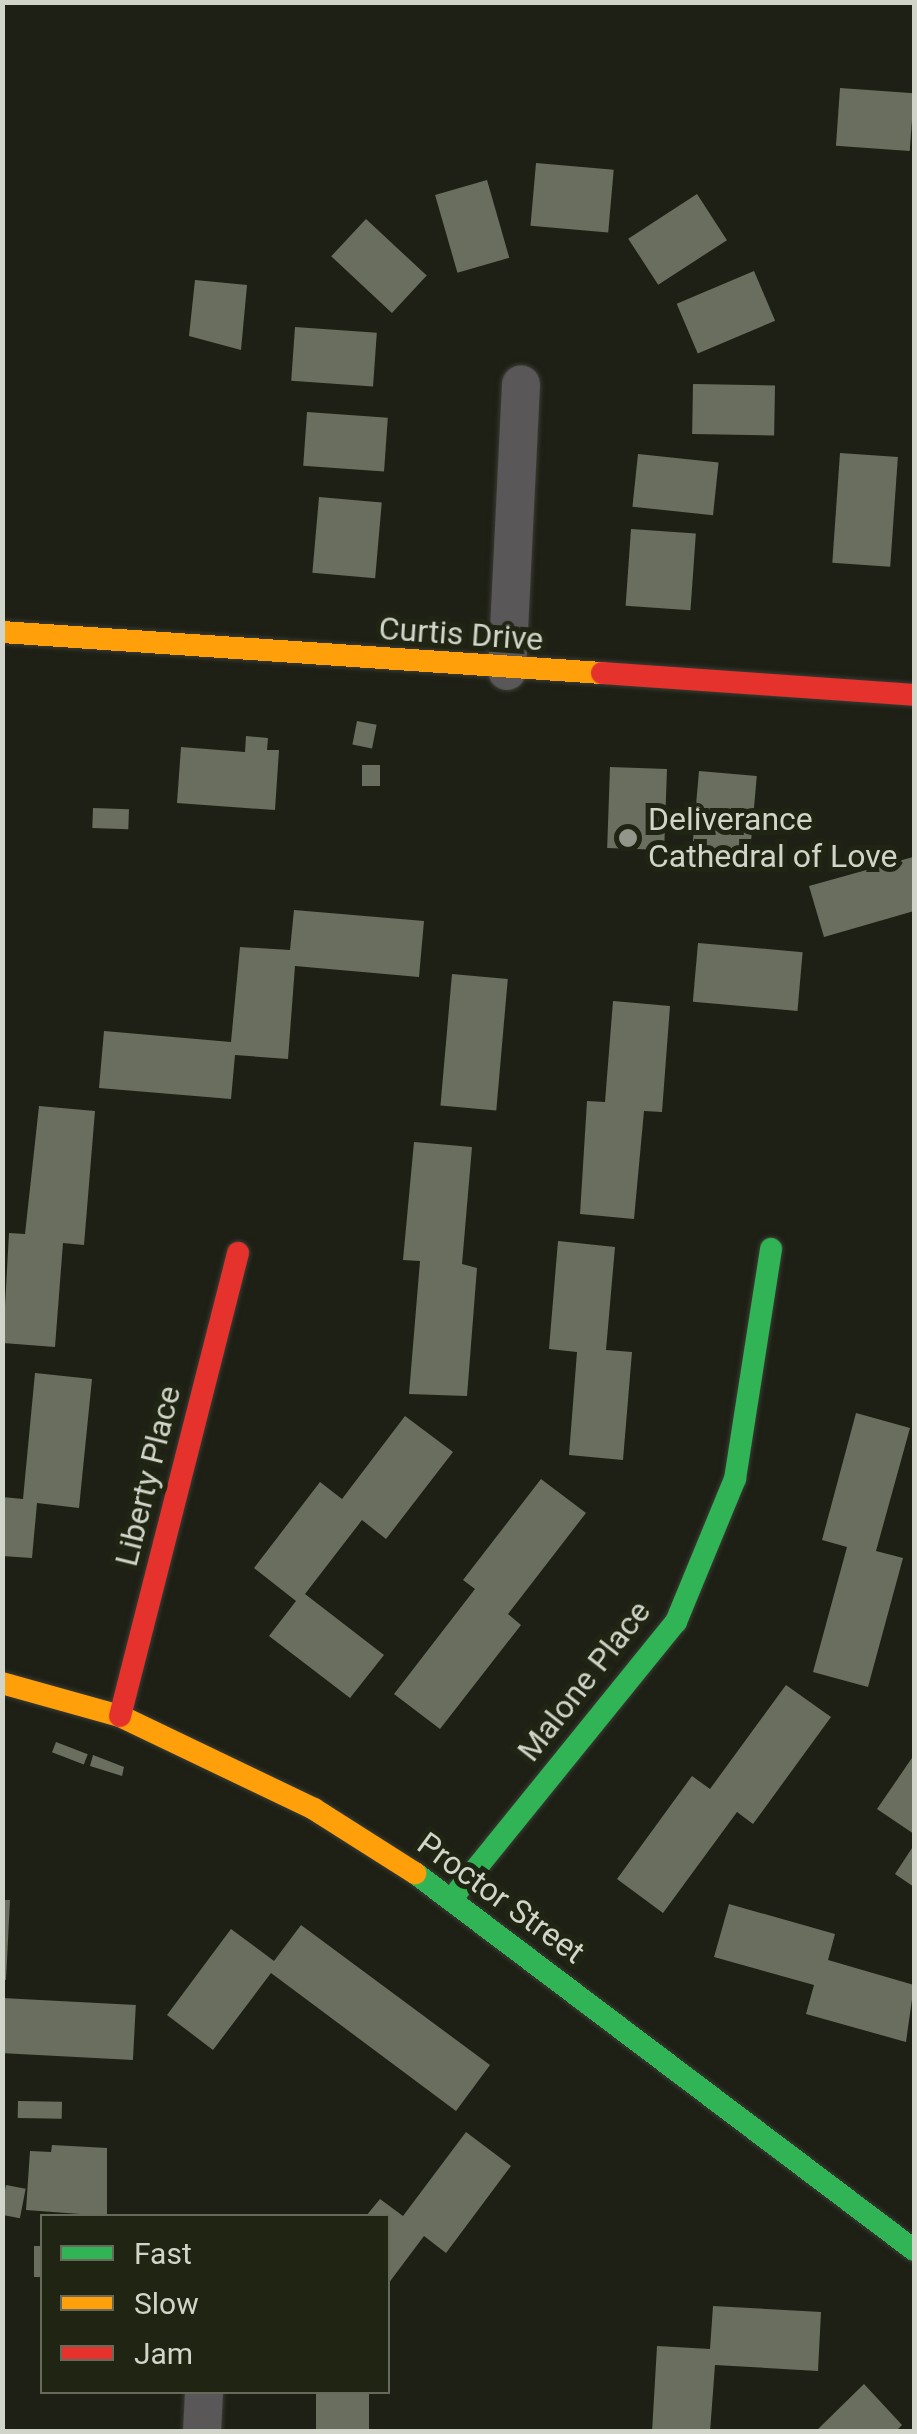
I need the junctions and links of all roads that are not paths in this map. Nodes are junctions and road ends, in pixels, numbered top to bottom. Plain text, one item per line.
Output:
1 (521, 384) dead end
2 (2, 632) edge
3 (506, 671) junction
4 (914, 695) edge
5 (772, 1248) dead end
6 (238, 1252) dead end
7 (2, 1683) edge
8 (120, 1716) junction
9 (453, 1897) junction
10 (914, 2250) edge
11 (204, 2394) edge
12 (202, 2432) edge

1 - 3 street
2 - 3 street, Curtis Drive
3 - 4 street, Curtis Drive
5 - 9 street, Malone Place
6 - 8 street, Liberty Place
7 - 8 street, Proctor Street
8 - 9 street, Proctor Street
9 - 10 street, Proctor Street
11 - 12 street

